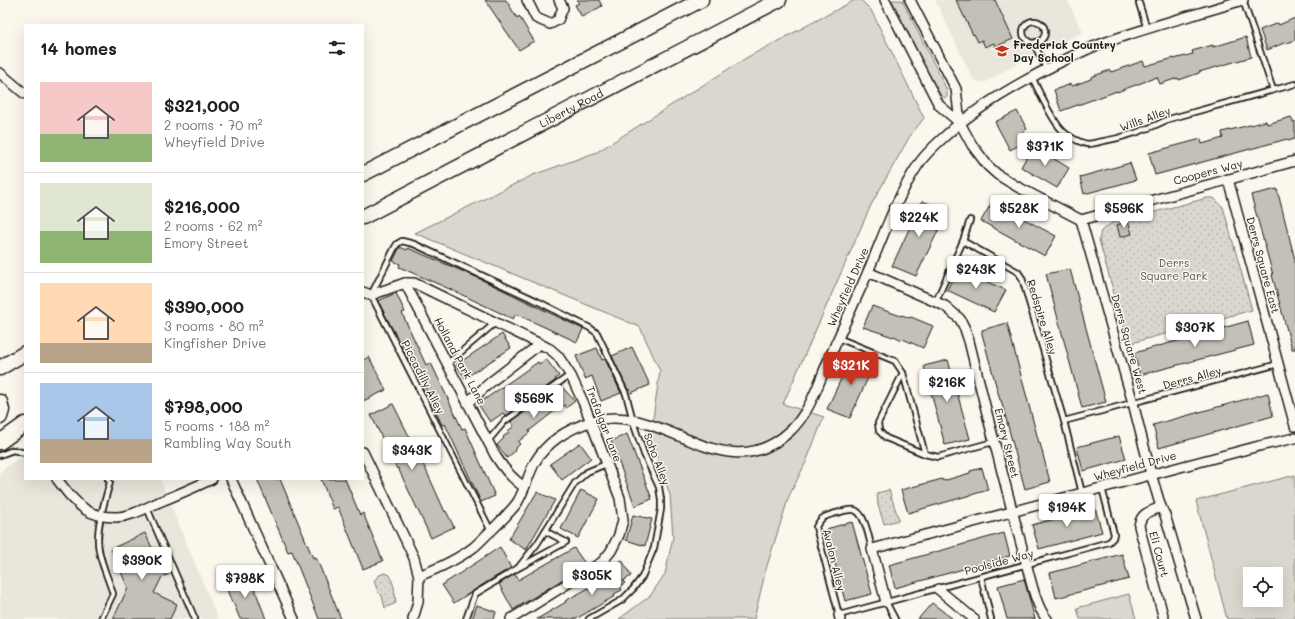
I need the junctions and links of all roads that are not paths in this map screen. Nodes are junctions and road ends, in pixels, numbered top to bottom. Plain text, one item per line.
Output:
1 (527, 0) edge
2 (559, 0) edge
3 (701, 0) edge
4 (779, 0) edge
5 (885, 0) edge
6 (910, 0) edge
7 (1243, 0) edge
8 (1139, 3) dead end
9 (1147, 29) junction
10 (1036, 42) junction
11 (1047, 70) junction
12 (0, 73) edge
13 (1032, 77) junction
14 (1295, 84) edge
15 (1273, 90) junction
16 (24, 93) edge
17 (960, 123) junction
18 (1295, 161) edge
19 (364, 173) edge
20 (1228, 179) junction
21 (364, 216) edge
22 (970, 220) dead end
23 (1082, 220) junction
24 (963, 241) junction
25 (868, 272) junction
26 (405, 283) junction
27 (367, 294) edge
28 (936, 301) junction
29 (495, 323) junction
30 (838, 338) junction
31 (540, 344) junction
32 (24, 354) edge
33 (448, 363) junction
34 (1278, 364) junction
35 (0, 368) edge
36 (903, 373) junction
37 (570, 375) junction
38 (0, 402) edge
39 (468, 402) junction
40 (1133, 403) junction
41 (0, 417) edge
42 (633, 420) junction
43 (1064, 421) junction
44 (591, 422) junction
45 (24, 425) edge
46 (1295, 426) edge
47 (1295, 438) edge
48 (488, 441) junction
49 (0, 442) edge
50 (993, 442) junction
51 (24, 453) edge
52 (364, 454) edge
53 (925, 454) junction
54 (0, 455) edge
55 (606, 464) junction
56 (1151, 474) junction
57 (58, 480) edge
58 (109, 480) edge
59 (210, 480) edge
60 (232, 480) edge
61 (524, 487) junction
62 (1102, 488) junction
63 (1082, 493) junction
64 (1160, 507) junction
65 (147, 508) junction
66 (1012, 511) junction
67 (100, 516) junction
68 (491, 531) junction
69 (545, 531) junction
70 (872, 548) junction
71 (1027, 564) junction
72 (518, 568) junction
73 (419, 576) junction
74 (981, 576) junction
75 (938, 589) junction
76 (886, 602) junction
77 (839, 617) edge
78 (101, 619) edge
79 (195, 619) edge
80 (294, 619) edge
81 (413, 619) edge
82 (466, 619) edge
83 (511, 619) edge
84 (589, 619) edge
85 (895, 619) edge
86 (974, 619) edge
87 (991, 619) edge
88 (1047, 619) edge
89 (1164, 619) edge
90 (1196, 619) edge

1 - 2 street
3 - 19 main road
4 - 21 main road, Liberty Road
5 - 17 street
6 - 17 street
7 - 9 street, Wheyfield Drive
7 - 15 lane
8 - 9 lane
9 - 11 street, Wheyfield Drive
10 - 10 lane
10 - 11 lane
11 - 13 street, Wheyfield Drive
12 - 16 street
13 - 15 lane, Wills Alley
13 - 17 street, Wheyfield Drive
14 - 15 lane, Wills Alley
17 - 23 street
17 - 25 street, Wheyfield Drive
18 - 20 street, Coopers Way
20 - 23 street, Coopers Way
20 - 34 street, Derrs Square East
22 - 24 lane
23 - 40 street, Derrs Square West
24 - 28 lane
24 - 43 lane, Redspire Alley
25 - 28 street, Emory Street
25 - 30 street, Wheyfield Drive
26 - 27 street
26 - 29 street, Trafalgar Lane
26 - 33 street, Holland Park Lane
27 - 42 lane, Soho Alley
27 - 68 lane, Piccadilly Alley
28 - 50 street, Emory Street
29 - 31 street, Trafalgar Lane
29 - 33 lane
30 - 36 lane
30 - 42 street, Wheyfield Drive
31 - 37 street, Trafalgar Lane
31 - 39 street
32 - 35 main road
33 - 39 street, Holland Park Lane
34 - 40 lane, Derrs Alley
34 - 46 street, Derrs Square East
36 - 53 lane
36 - 53 lane
37 - 44 street, Trafalgar Lane
37 - 48 lane
38 - 41 main road
39 - 48 street, Holland Park Lane
40 - 43 lane, Derrs Alley
40 - 56 street, Derrs Square West
42 - 44 street, Wheyfield Drive
42 - 84 lane, Soho Alley
43 - 63 lane, Redspire Alley
44 - 55 street, Trafalgar Lane
44 - 61 street, Wheyfield Drive
45 - 49 main road
47 - 56 street, Wheyfield Drive
48 - 61 street, Holland Park Lane
50 - 53 lane
50 - 66 street, Emory Street
51 - 54 lane
52 - 73 street
55 - 69 lane
55 - 83 street, Trafalgar Lane
56 - 62 street, Wheyfield Drive
56 - 64 street, Eli Court
57 - 67 street
58 - 67 lane
59 - 65 street
60 - 80 street
61 - 68 street, Wheyfield Drive
62 - 63 street, Wheyfield Drive
62 - 71 lane, Poolside Way
63 - 66 street, Wheyfield Drive
64 - 89 street, Eli Court
64 - 90 street, Eli Court
65 - 67 street
65 - 79 lane
66 - 70 street, Wheyfield Drive
66 - 71 street, Emory Street
67 - 78 lane
68 - 73 street, Wheyfield Drive
69 - 72 lane
69 - 72 lane
70 - 76 street
70 - 77 lane, Avalon Alley
71 - 74 lane, Poolside Way
71 - 88 street, Emory Street
72 - 82 lane
73 - 81 street
74 - 75 lane, Poolside Way
74 - 87 lane
75 - 76 lane, Poolside Way
75 - 86 street
76 - 77 lane, Poolside Way
76 - 85 lane

